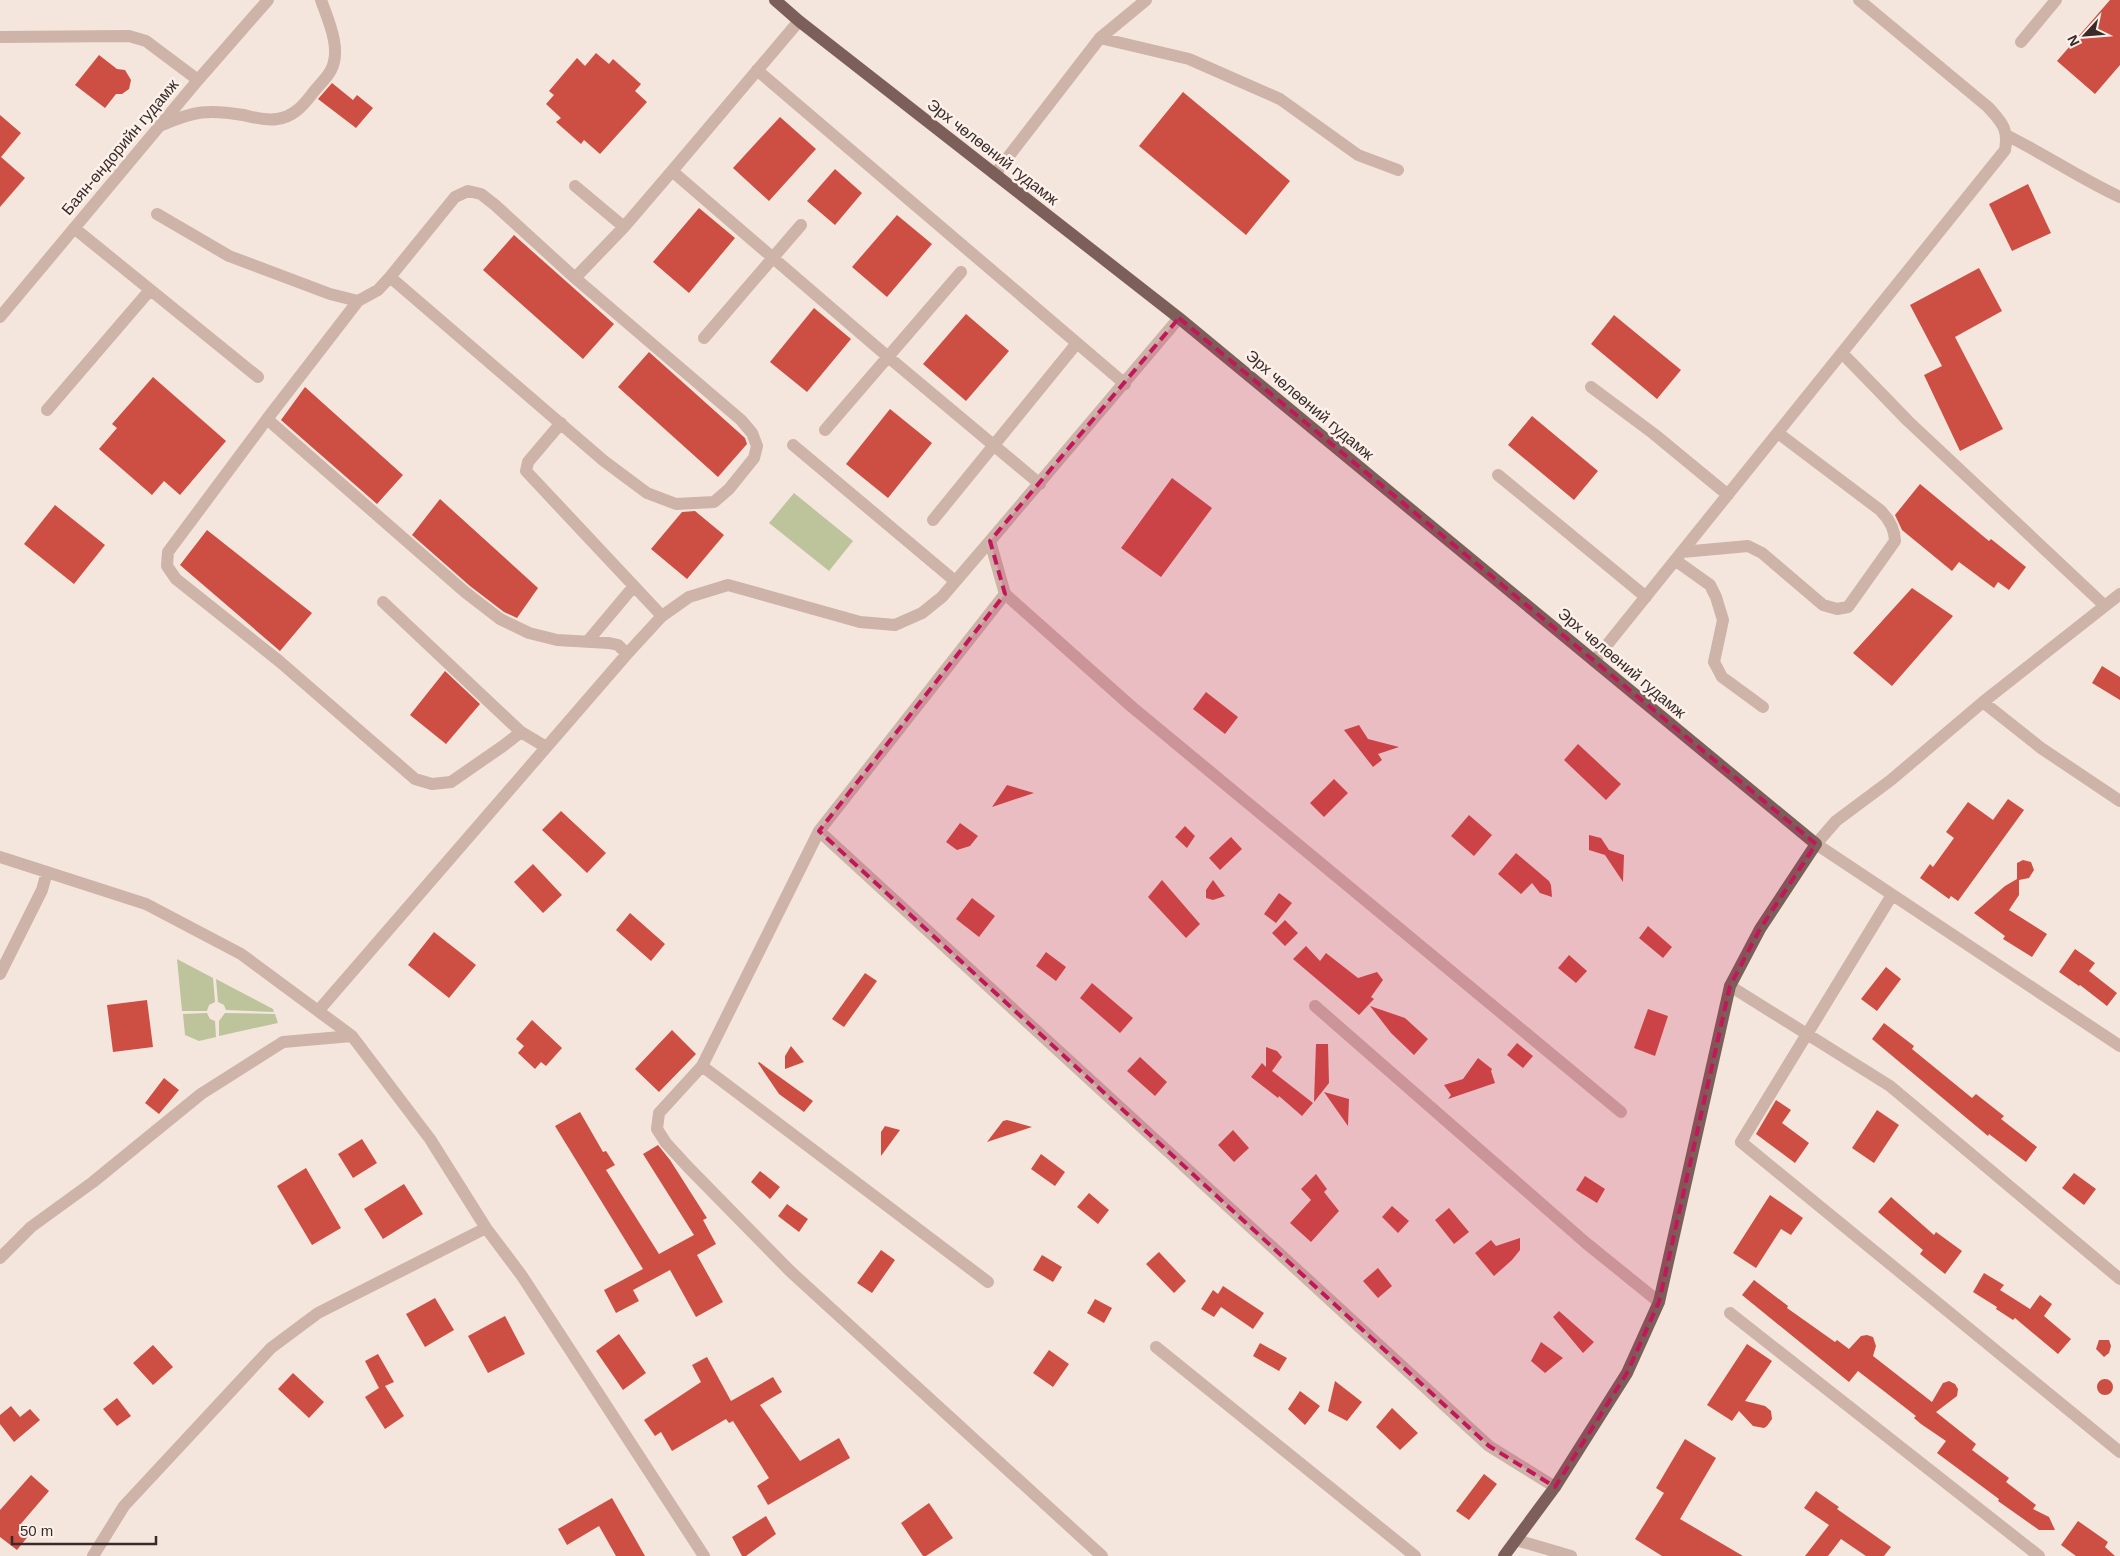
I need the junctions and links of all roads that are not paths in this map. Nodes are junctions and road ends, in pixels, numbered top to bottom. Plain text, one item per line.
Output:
1 (268, 0) edge
2 (321, 0) edge
3 (775, 0) edge
4 (1146, 0) edge
5 (1859, 0) edge
6 (2056, 0) edge
7 (799, 21) junction
8 (0, 37) edge
9 (1100, 38) junction
10 (2021, 42) dead end
11 (757, 70) junction
12 (198, 80) junction
13 (159, 126) junction
14 (2008, 136) junction
15 (1398, 170) dead end
16 (672, 171) junction
17 (995, 174) junction
18 (575, 186) dead end
19 (2120, 197) edge
20 (157, 214) dead end
21 (801, 225) dead end
22 (624, 227) junction
23 (74, 228) junction
24 (773, 258) junction
25 (961, 272) dead end
26 (390, 277) junction
27 (576, 278) junction
28 (150, 290) junction
29 (358, 300) junction
30 (0, 317) edge
31 (1179, 318) junction
32 (704, 338) dead end
33 (1077, 343) junction
34 (1842, 353) junction
35 (887, 356) junction
36 (258, 377) dead end
37 (1125, 384) junction
38 (1591, 387) dead end
39 (47, 410) dead end
40 (267, 419) junction
41 (561, 424) junction
42 (825, 430) dead end
43 (1778, 433) junction
44 (793, 445) dead end
45 (993, 446) junction
46 (1498, 475) dead end
47 (1040, 484) junction
48 (1728, 495) junction
49 (933, 520) dead end
50 (990, 541) junction
51 (1678, 556) junction
52 (955, 581) junction
53 (634, 586) junction
54 (1005, 594) junction
55 (2120, 594) edge
56 (1646, 597) junction
57 (383, 602) dead end
58 (2105, 606) junction
59 (662, 616) junction
60 (587, 642) junction
61 (627, 654) junction
62 (1594, 661) junction
63 (1983, 702) junction
64 (1763, 707) dead end
65 (521, 732) junction
66 (546, 747) junction
67 (2120, 800) edge
68 (819, 831) junction
69 (1816, 844) junction
70 (1, 859) edge
71 (47, 872) junction
72 (1892, 895) junction
73 (0, 974) edge
74 (1730, 986) junction
75 (1316, 1006) dead end
76 (319, 1010) junction
77 (352, 1036) junction
78 (1807, 1036) junction
79 (2120, 1046) edge
80 (702, 1066) junction
81 (1621, 1112) dead end
82 (486, 1228) junction
83 (0, 1258) edge
84 (2120, 1279) edge
85 (988, 1282) dead end
86 (1659, 1302) junction
87 (1730, 1314) dead end
88 (1156, 1347) dead end
89 (2120, 1452) edge
90 (1555, 1486) junction
91 (1516, 1540) junction
92 (93, 1556) edge
93 (704, 1556) edge
94 (1102, 1556) edge
95 (1414, 1556) edge
96 (1504, 1556) edge
97 (1571, 1556) edge
98 (2039, 1556) edge

1 - 12 street, Баян-өндорийн гудамж
2 - 13 street
3 - 7 main road, Эрх чөлөөний гудамж
4 - 9 street
5 - 14 street
6 - 10 street
7 - 11 street
7 - 17 main road, Эрх чөлөөний гудамж
8 - 12 street
9 - 15 street
9 - 17 street
11 - 16 street
11 - 33 street
12 - 13 street, Баян-өндорийн гудамж
13 - 23 street, Баян-өндорийн гудамж
14 - 19 street
14 - 34 street
16 - 22 street
16 - 24 street
17 - 31 main road, Эрх чөлөөний гудамж
18 - 22 street
20 - 29 street
21 - 24 street
22 - 27 street
23 - 28 street
23 - 30 street, Баян-өндорийн гудамж
24 - 32 street
24 - 35 street
25 - 35 street
26 - 27 street
26 - 29 street
26 - 41 street
27 - 41 street
28 - 36 street
28 - 39 street
29 - 40 street
31 - 37 street
31 - 62 main road, Эрх чөлөөний гудамж
33 - 37 street
33 - 45 street
34 - 43 street
34 - 58 street
35 - 42 street
35 - 45 street
37 - 47 street
38 - 48 street
40 - 60 street
40 - 65 street
41 - 53 street
43 - 48 street
43 - 51 street
44 - 52 street
45 - 47 street
45 - 49 street
46 - 56 street
47 - 50 street
48 - 51 street
50 - 52 street
50 - 54 street
51 - 56 street
51 - 64 street
52 - 59 street
53 - 59 street
53 - 60 street
54 - 68 street
54 - 81 street
55 - 58 street
56 - 62 street
57 - 65 street
58 - 63 street
59 - 61 street
60 - 61 street
61 - 66 street
62 - 69 main road, Эрх чөлөөний гудамж
63 - 67 street
63 - 69 street
65 - 66 street
66 - 76 street
68 - 80 street
68 - 90 street
69 - 72 street
69 - 74 main road
70 - 71 street
71 - 73 street
71 - 76 street
72 - 78 street
72 - 79 street
74 - 78 street
74 - 86 main road
75 - 86 street
76 - 77 street
77 - 82 street
77 - 83 street
78 - 84 street
78 - 89 street
80 - 85 street
80 - 94 street
82 - 92 street
82 - 93 street
86 - 90 main road
87 - 98 street
88 - 95 street
90 - 91 main road
91 - 96 main road
91 - 97 street

